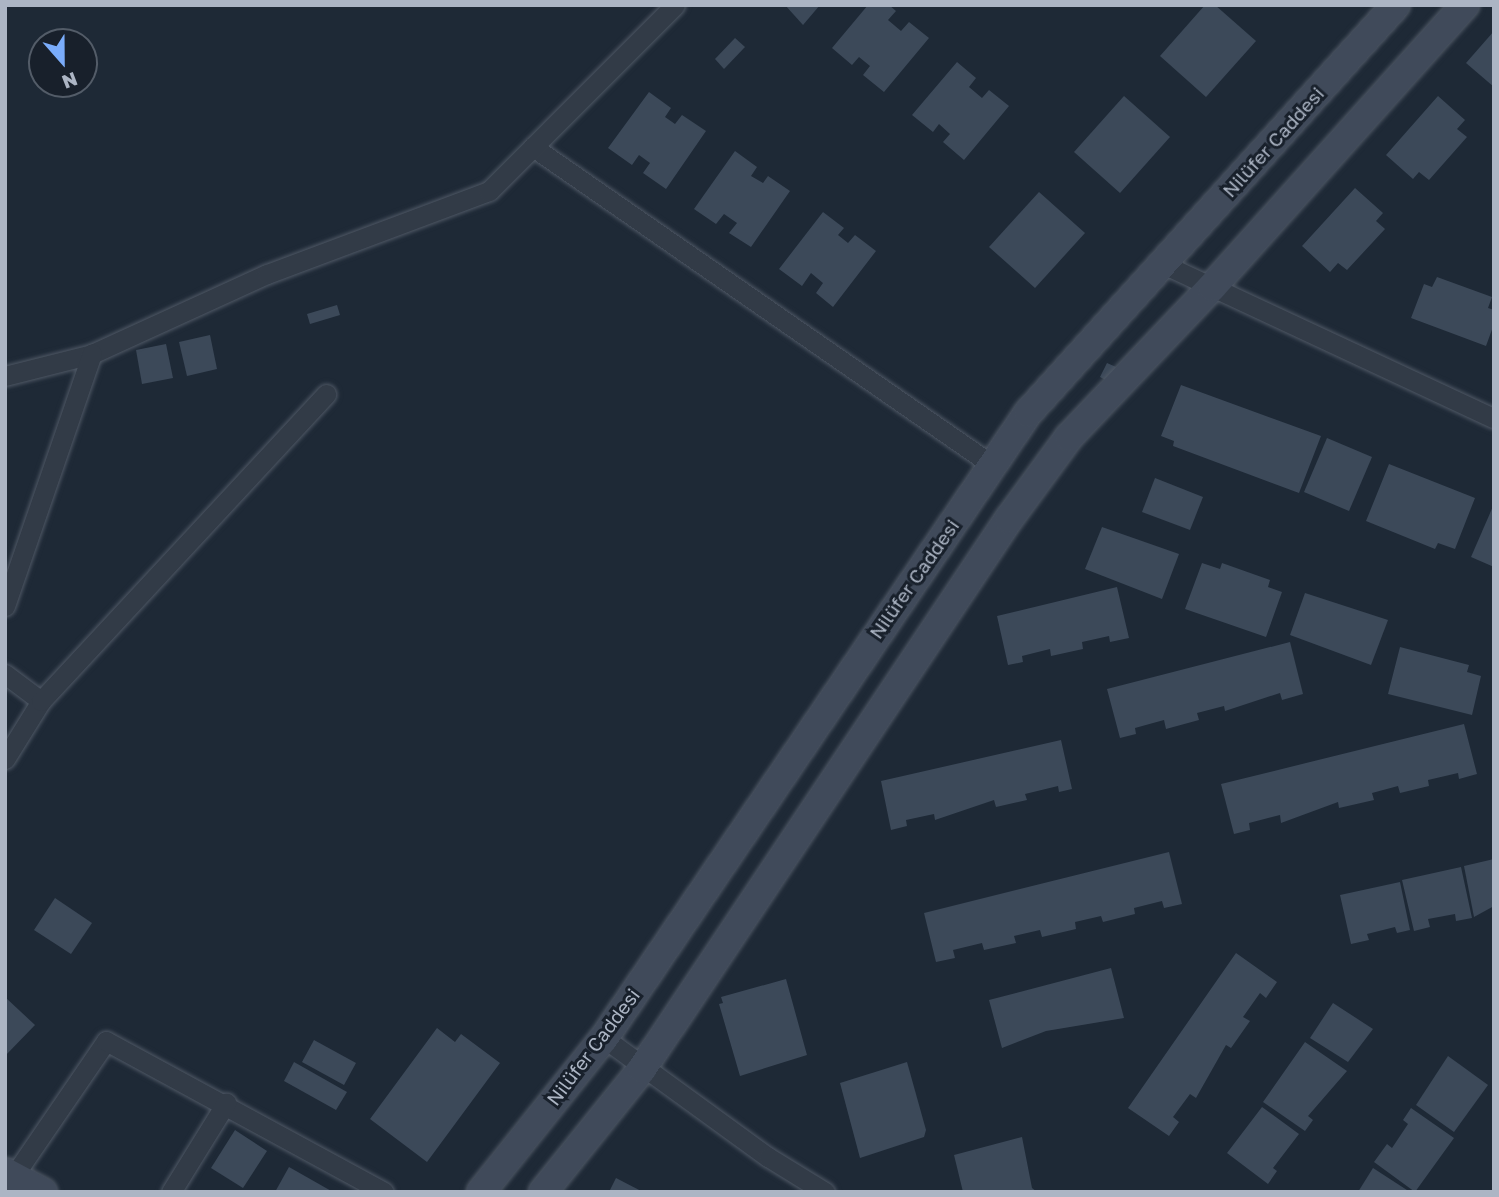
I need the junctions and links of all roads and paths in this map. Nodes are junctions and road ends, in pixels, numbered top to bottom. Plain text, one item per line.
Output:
1 (675, 5) edge
2 (1396, 5) edge
3 (1465, 5) edge
4 (533, 147) junction
5 (1163, 264) junction
6 (1212, 287) junction
7 (92, 354) junction
8 (5, 376) edge
9 (326, 394) dead end
10 (1494, 418) edge
11 (992, 465) junction
12 (5, 606) edge
13 (5, 674) edge
14 (41, 701) junction
15 (5, 759) edge
16 (604, 1038) junction
17 (642, 1069) junction
18 (226, 1103) junction
19 (10, 1173) edge
20 (43, 1192) edge
21 (171, 1192) edge
22 (384, 1192) edge
23 (481, 1192) edge
24 (542, 1192) edge
25 (825, 1192) edge

1 - 4 street
2 - 5 street, Nilüfer Caddesi
3 - 6 street
4 - 7 street
4 - 11 street
5 - 6 street
5 - 11 street, Nilüfer Caddesi
6 - 10 street
6 - 17 street
7 - 8 street
7 - 12 street
9 - 14 street
11 - 16 street, Nilüfer Caddesi
13 - 14 street
14 - 15 street
16 - 17 street
16 - 23 street, Nilüfer Caddesi
17 - 24 street
17 - 25 street
18 - 19 street
18 - 21 street
18 - 22 street
19 - 20 street

